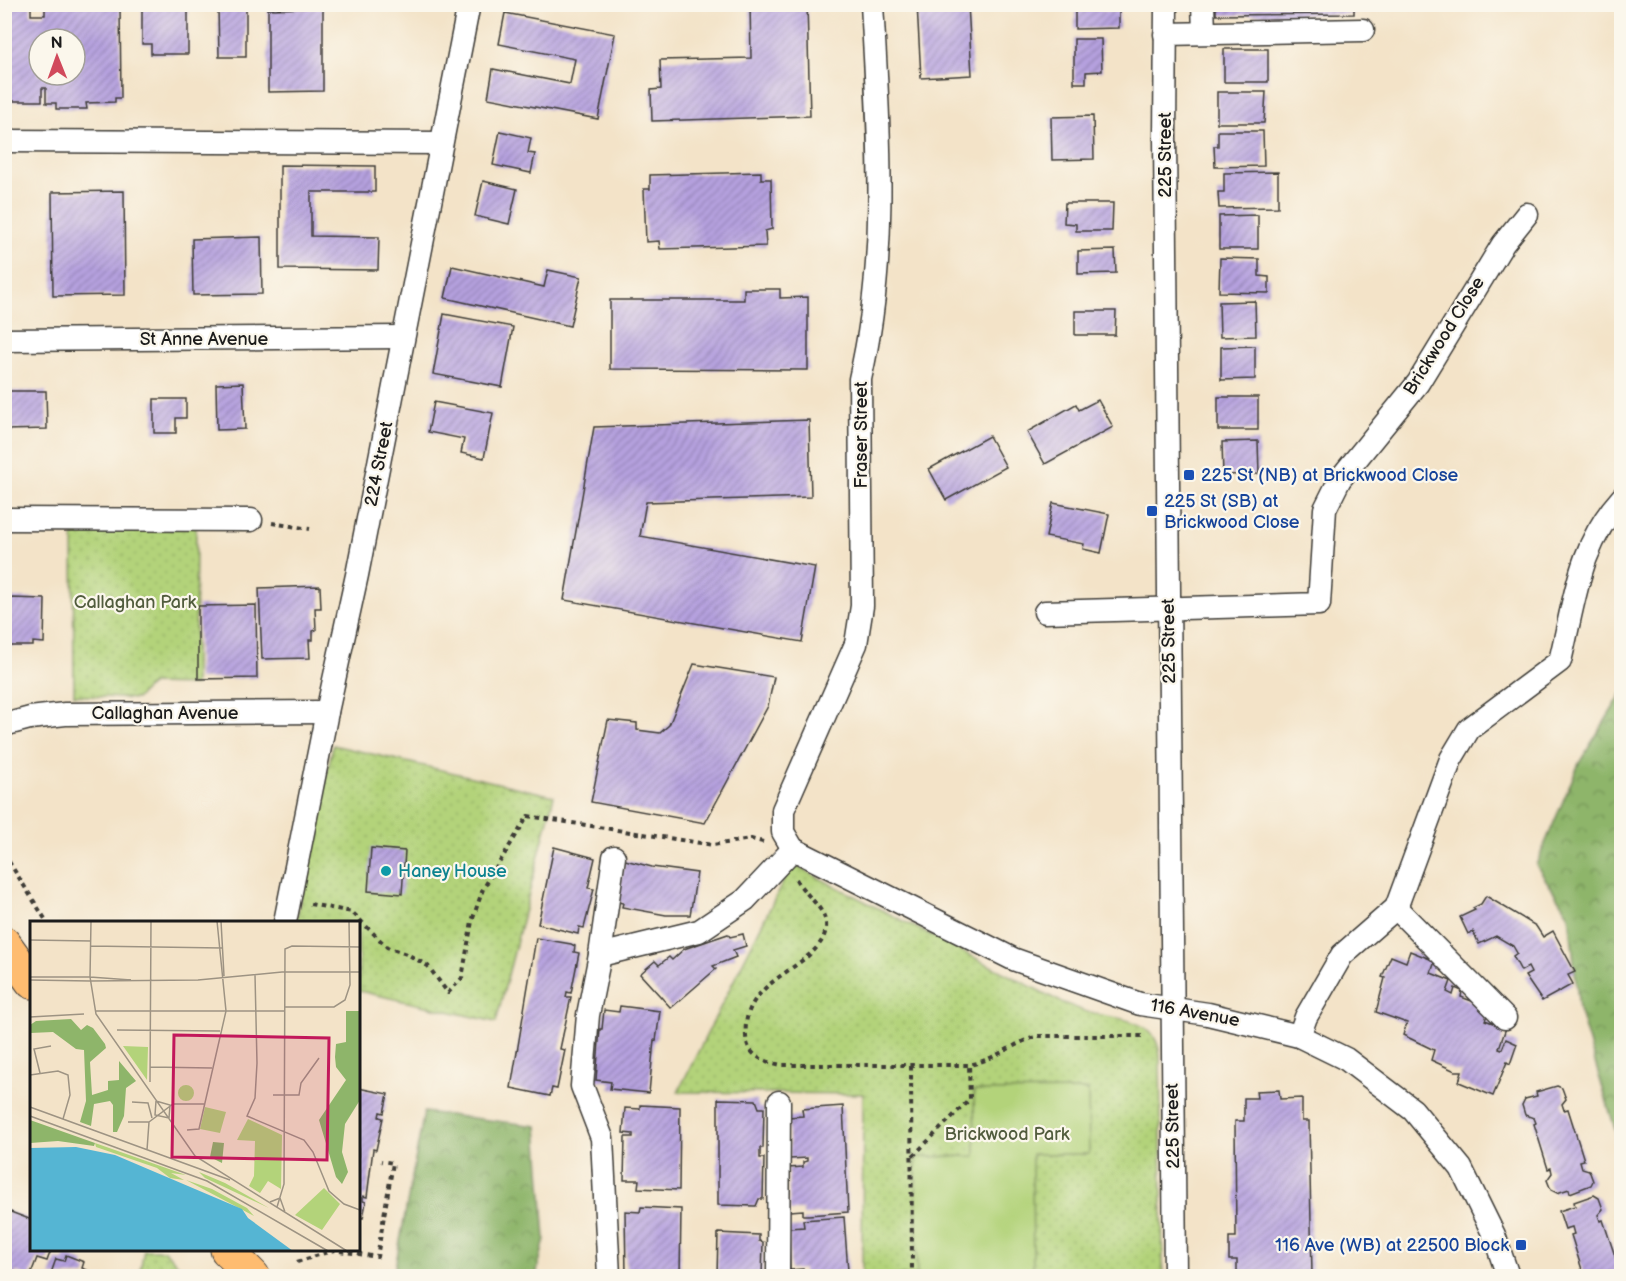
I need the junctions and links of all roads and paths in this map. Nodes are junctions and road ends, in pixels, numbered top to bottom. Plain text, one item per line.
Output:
1 (469, 4) edge
2 (872, 4) edge
3 (1166, 4) edge
4 (1203, 4) edge
5 (1364, 30) dead end
6 (1204, 32) junction
7 (1165, 34) junction
8 (4, 141) edge
9 (441, 143) junction
10 (1527, 214) dead end
11 (403, 337) junction
12 (4, 340) edge
13 (1622, 498) edge
14 (4, 519) edge
15 (251, 520) joint
16 (310, 529) dead end
17 (1168, 610) junction
18 (1045, 612) dead end
19 (327, 712) junction
20 (4, 725) edge
21 (793, 849) junction
22 (4, 854) edge
23 (614, 857) dead end
24 (793, 875) dead end
25 (303, 903) dead end
26 (1396, 908) junction
27 (46, 921) edge
28 (285, 921) edge
29 (4, 943) edge
30 (600, 955) junction
31 (30, 979) edge
32 (1172, 1008) junction
33 (1505, 1018) dead end
34 (1143, 1036) dead end
35 (1299, 1036) junction
36 (910, 1065) junction
37 (969, 1065) junction
38 (779, 1102) dead end
39 (912, 1156) junction
40 (381, 1161) dead end
41 (228, 1251) edge
42 (331, 1251) edge
43 (340, 1251) edge
44 (297, 1262) dead end
45 (253, 1276) edge
46 (609, 1276) edge
47 (778, 1276) edge
48 (912, 1276) edge
49 (1176, 1276) edge
50 (1508, 1276) edge

1 - 9 street, 224 Street
2 - 21 street, Fraser Street
3 - 7 street, 225 Street
4 - 6 street
5 - 6 street
6 - 7 street
7 - 17 street, 225 Street
8 - 9 street
9 - 11 street, 224 Street
10 - 17 street, Brickwood Close
11 - 12 street, St Anne Avenue
11 - 19 street, 224 Street
13 - 26 street
14 - 15 street
15 - 16 path
17 - 18 street, Brickwood Close
17 - 32 street, 225 Street
19 - 20 street, Callaghan Avenue
19 - 28 street, 224 Street
21 - 25 path
21 - 30 street
21 - 32 street, 116 Avenue
22 - 27 path
23 - 30 street
24 - 36 path
26 - 33 street
26 - 35 street
29 - 31 highway
30 - 46 street
32 - 35 street, 116 Avenue
32 - 49 street, 225 Street
34 - 37 path
35 - 50 street, 116 Avenue
36 - 37 path
36 - 39 path
37 - 39 path
38 - 47 street
39 - 48 path
40 - 43 path
41 - 45 highway
42 - 44 path

